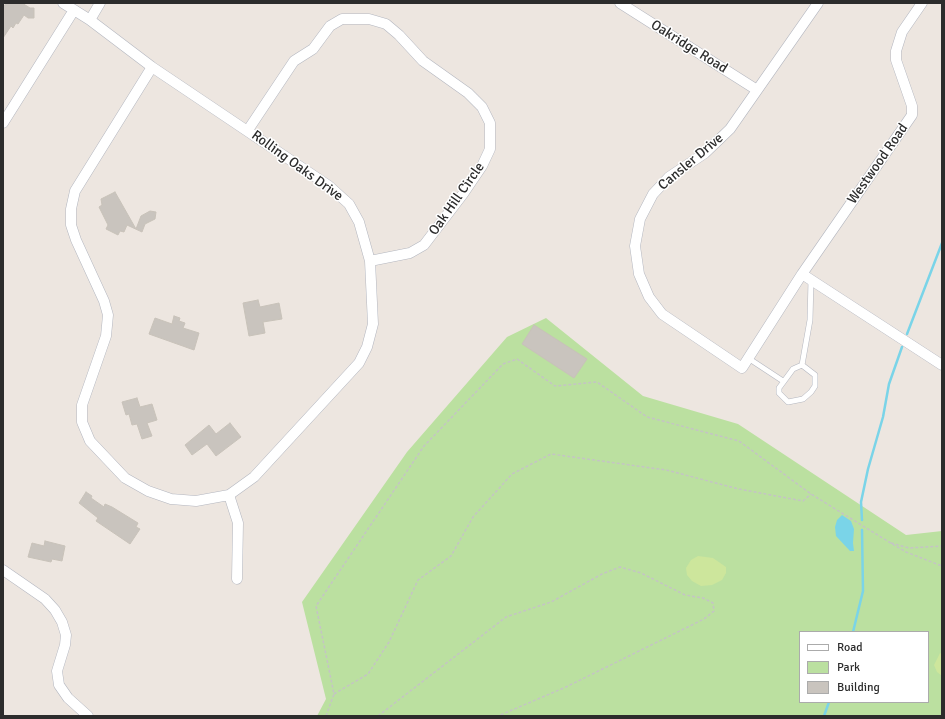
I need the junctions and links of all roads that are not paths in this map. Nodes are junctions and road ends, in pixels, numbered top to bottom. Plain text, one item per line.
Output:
1 (63, 3) edge
2 (100, 3) edge
3 (620, 3) edge
4 (818, 3) edge
5 (922, 3) edge
6 (74, 10) junction
7 (90, 20) junction
8 (152, 67) junction
9 (757, 90) junction
10 (3, 123) edge
11 (248, 130) junction
12 (370, 261) junction
13 (807, 277) junction
14 (748, 358) junction
15 (802, 365) junction
16 (942, 365) edge
17 (742, 368) joint
18 (783, 380) junction
19 (229, 495) junction
20 (3, 570) edge
21 (236, 580) dead end
22 (88, 716) edge

1 - 6 street, Rolling Oaks Drive
2 - 7 street
3 - 9 street, Oakridge Road
4 - 9 street, Cansler Drive
5 - 13 street, Westwood Road
6 - 7 street, Rolling Oaks Drive
6 - 10 street
7 - 8 street, Rolling Oaks Drive
8 - 11 street, Rolling Oaks Drive
8 - 19 street, Rolling Oaks Drive
9 - 17 street, Cansler Drive
11 - 12 street, Rolling Oaks Drive
11 - 12 street, Oak Hill Circle
12 - 19 street, Rolling Oaks Drive
13 - 14 street, Westwood Road
13 - 15 lane
13 - 16 street
14 - 17 street, Westwood Road
14 - 18 lane
15 - 18 lane
15 - 18 lane
19 - 21 street
20 - 22 street

